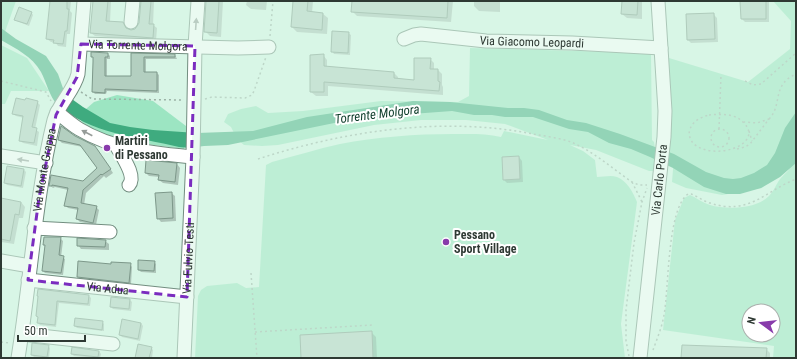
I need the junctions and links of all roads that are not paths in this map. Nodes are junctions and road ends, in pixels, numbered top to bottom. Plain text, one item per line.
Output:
1 (84, 1) edge
2 (133, 1) edge
3 (198, 1) edge
4 (658, 1) edge
5 (131, 22) dead end
6 (404, 39) dead end
7 (81, 44) junction
8 (195, 46) junction
9 (269, 47) road end
10 (661, 48) junction
11 (57, 112) junction
12 (116, 145) junction
13 (193, 154) junction
14 (1, 156) edge
15 (46, 163) junction
16 (129, 185) dead end
17 (34, 228) junction
18 (110, 232) dead end
19 (1, 261) edge
20 (30, 266) junction
21 (28, 280) junction
22 (186, 297) junction
23 (21, 339) junction
24 (113, 344) dead end
25 (646, 355) edge
26 (15, 358) edge
27 (18, 358) edge
28 (184, 358) edge

1 - 7 street, Via Monte Grappa
2 - 5 street
8 -> 3 street, Via Fulvio Testi
4 - 10 street, Via Carlo Porta
6 - 10 street, Via Giacomo Leopardi
7 - 8 street, Via Torrente Molgora
7 - 11 street, Via Monte Grappa
8 - 9 street, Via Torrente Molgora
8 - 13 street, Via Fulvio Testi
10 - 25 street, Via Carlo Porta
12 -> 11 street
11 - 15 street, Via Monte Grappa
12 - 13 street
12 - 16 street
13 - 22 street, Via Fulvio Testi
15 -> 14 street
15 - 17 street, Via Monte Grappa
17 - 18 street
17 - 20 street, Via Monte Grappa
19 - 20 street
20 - 21 street, Via Monte Grappa
21 - 22 street, Via Adua
21 - 23 street, Via Monte Grappa
22 - 28 street, Via Fulvio Testi
23 - 24 street
23 - 26 street, Via Monte Grappa
23 - 27 street, Via Monte Grappa

